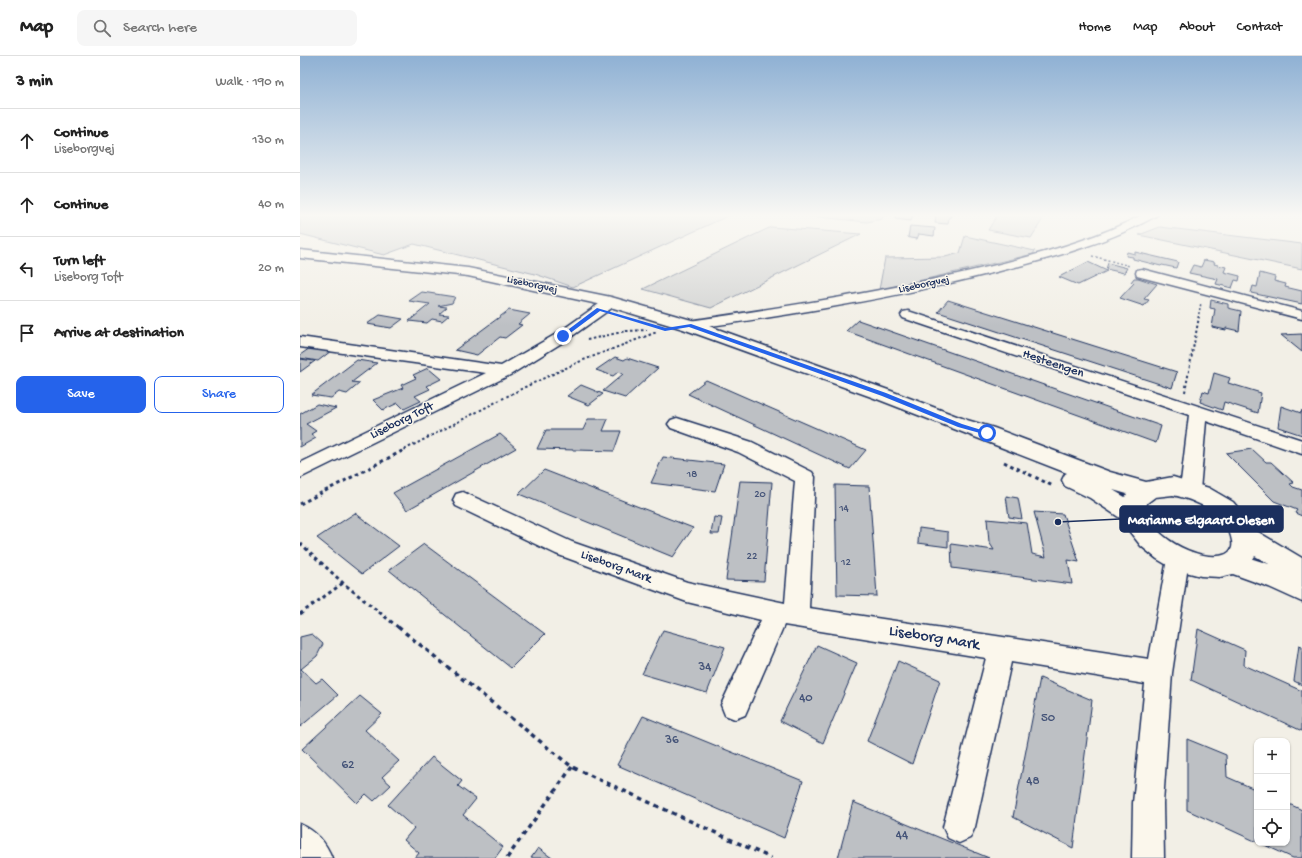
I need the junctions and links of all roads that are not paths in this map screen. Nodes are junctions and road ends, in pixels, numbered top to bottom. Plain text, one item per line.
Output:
1 (1060, 251) edge
2 (300, 254) edge
3 (1142, 273) road end
4 (611, 302) junction
5 (908, 315) dead end
6 (1302, 315) edge
7 (689, 325) junction
8 (300, 342) edge
9 (504, 371) junction
10 (1190, 411) junction
11 (677, 424) dead end
12 (960, 426) junction
13 (1302, 447) edge
14 (300, 471) edge
15 (1145, 490) junction
16 (1190, 490) junction
17 (463, 500) dead end
18 (1134, 515) junction
19 (1245, 537) junction
20 (1178, 558) junction
21 (1232, 563) junction
22 (1302, 571) edge
23 (1302, 590) edge
24 (786, 615) junction
25 (1001, 649) junction
26 (1159, 673) junction
27 (735, 705) dead end
28 (959, 827) dead end
29 (300, 840) edge
30 (316, 858) edge
31 (1148, 858) edge

1 - 7 street, Liseborgvej
2 - 4 street, Liseborgvej
3 - 6 street
4 - 7 street, Liseborgvej
4 - 9 street, Liseborg Toft
5 - 10 street, Hesteengen
7 - 12 street, Liseborgvej
8 - 9 street
9 - 14 street, Liseborg Toft
10 - 13 street, Hesteengen
10 - 16 street
11 - 24 street
12 - 15 street, Liseborgvej
12 - 18 street, Liseborgvej
15 - 16 street
15 - 18 street
16 - 19 street
17 - 24 street, Liseborg Mark
18 - 20 street
19 - 21 street
19 - 22 street
20 - 21 street
20 - 26 street
21 - 23 street
24 - 25 street, Liseborg Mark
24 - 27 street
25 - 26 street, Liseborg Mark
25 - 28 street
26 - 31 street
29 - 30 street

